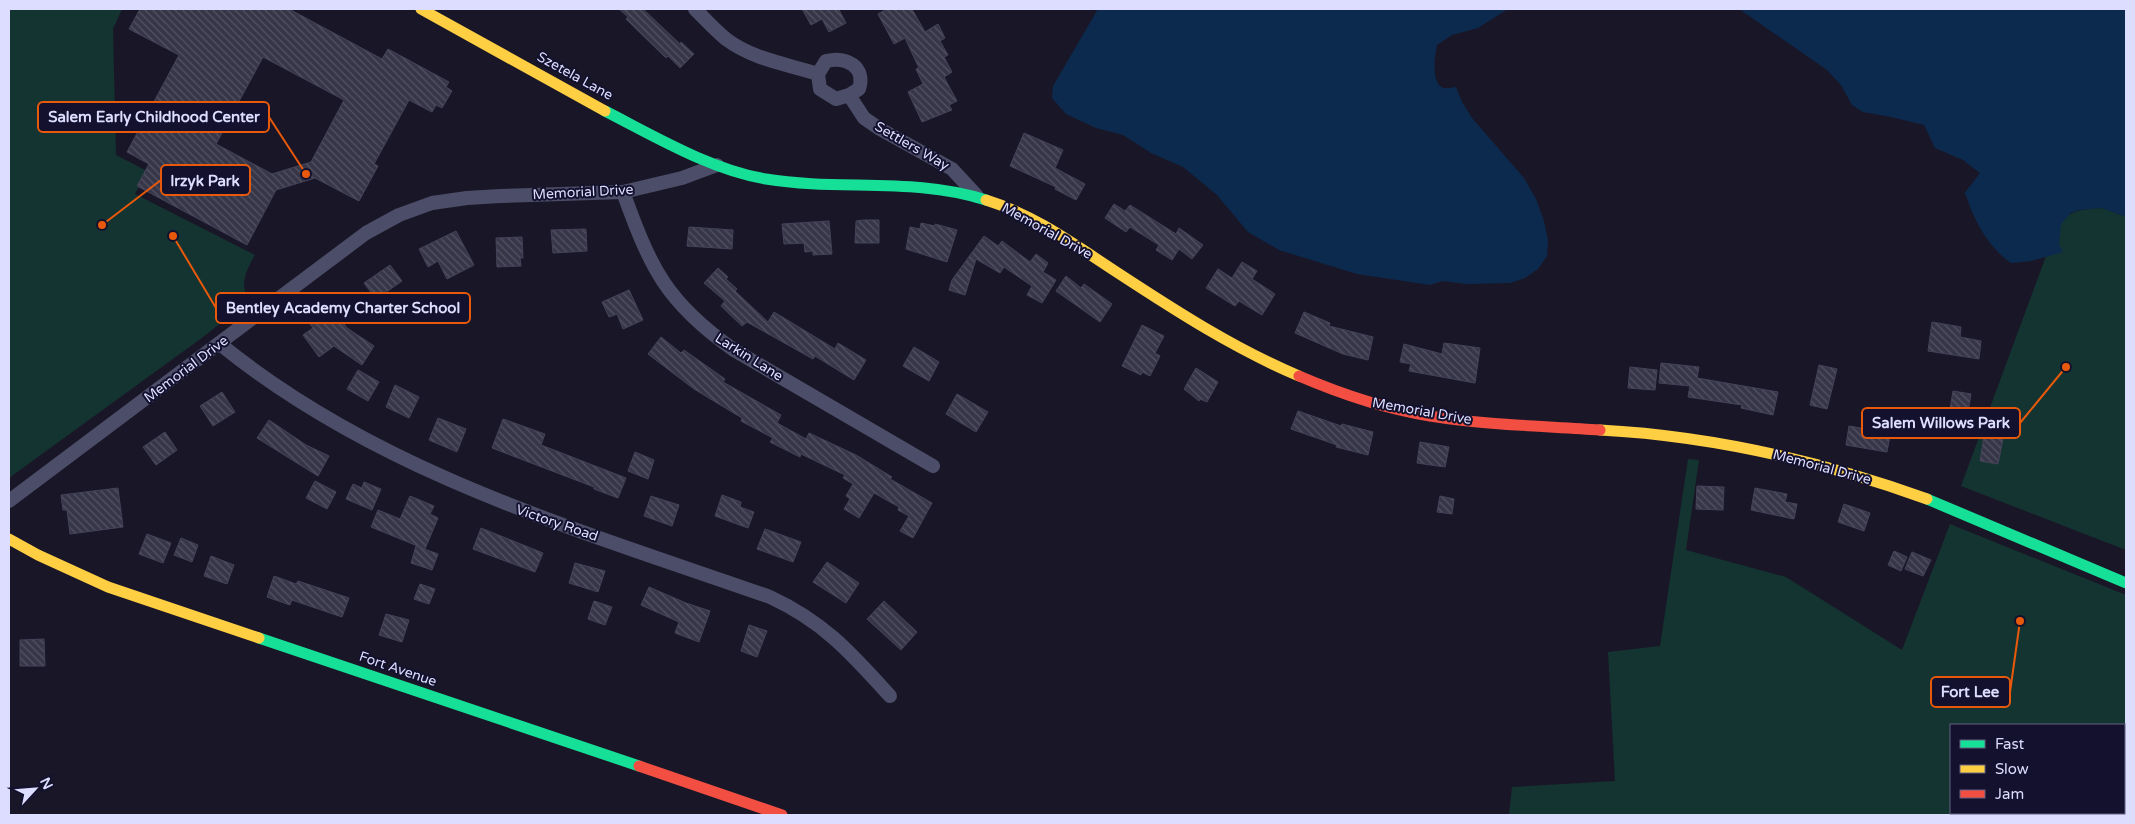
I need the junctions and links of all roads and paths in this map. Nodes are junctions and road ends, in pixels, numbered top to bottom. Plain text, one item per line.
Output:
1 (422, 9) edge
2 (695, 9) edge
3 (818, 74) junction
4 (849, 95) junction
5 (716, 165) junction
6 (623, 192) junction
7 (977, 196) junction
8 (220, 344) junction
9 (933, 466) dead end
10 (9, 501) edge
11 (9, 539) edge
12 (2126, 583) edge
13 (890, 696) dead end
14 (782, 815) edge

1 - 5 street, Szetela Lane
2 - 3 street
3 - 4 street
3 - 4 street
4 - 7 street, Settlers Way
5 - 6 street, Memorial Drive
5 - 7 street, Memorial Drive
6 - 8 street, Memorial Drive
6 - 9 street, Larkin Lane
7 - 12 street, Memorial Drive
8 - 10 street, Memorial Drive
8 - 13 street, Victory Road
11 - 14 street, Fort Avenue

